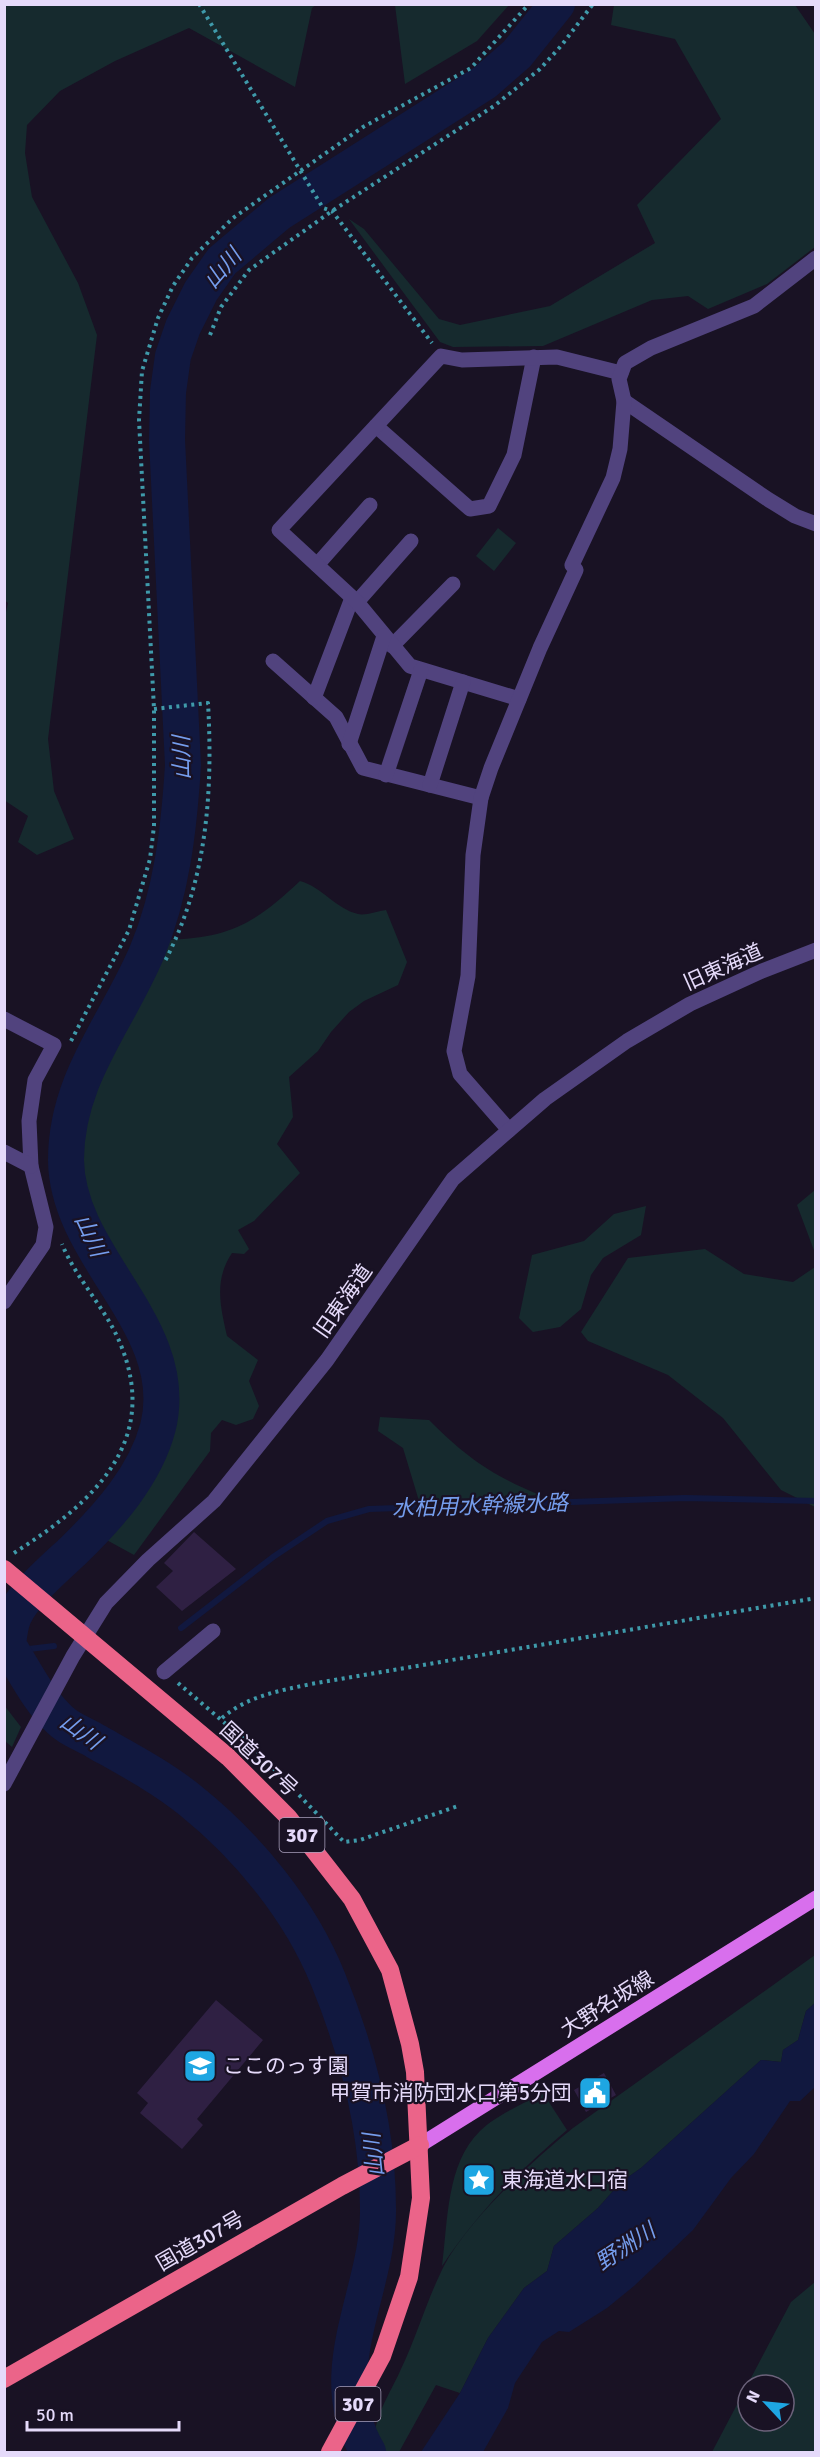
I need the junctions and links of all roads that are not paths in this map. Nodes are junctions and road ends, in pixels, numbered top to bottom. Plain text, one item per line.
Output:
1 (816, 258) edge
2 (534, 357) junction
3 (621, 373) junction
4 (624, 401) junction
5 (376, 426) junction
6 (370, 505) dead end
7 (816, 524) edge
8 (411, 541) dead end
9 (317, 565) junction
10 (453, 584) dead end
11 (354, 600) junction
12 (388, 641) junction
13 (273, 661) dead end
14 (421, 670) junction
15 (464, 682) junction
16 (314, 698) junction
17 (519, 699) junction
18 (349, 744) junction
19 (386, 776) junction
20 (430, 786) junction
21 (481, 798) junction
22 (816, 950) edge
23 (4, 1019) edge
24 (509, 1130) junction
25 (4, 1152) edge
26 (31, 1166) junction
27 (4, 1302) edge
28 (9, 1567) edge
29 (213, 1631) dead end
30 (83, 1638) junction
31 (164, 1672) road end
32 (4, 1784) edge
33 (816, 1898) edge
34 (420, 2145) junction
35 (4, 2379) edge
36 (330, 2451) edge

1 - 3 street
2 - 3 street
2 - 5 street
2 - 5 street
3 - 4 street
4 - 7 street
4 - 17 street
5 - 9 street
6 - 9 street
8 - 11 street
9 - 11 street
10 - 12 street
11 - 12 street
11 - 16 street
12 - 14 street
12 - 18 street
13 - 16 street
14 - 15 street
14 - 19 street
15 - 17 street
15 - 20 street
16 - 18 street
17 - 21 street
18 - 19 street
19 - 20 street
20 - 21 street
21 - 24 street
22 - 24 street, 旧東海道
23 - 26 street
24 - 30 street, 旧東海道
25 - 26 street
26 - 27 street
28 - 30 highway, 国道307号 / 307
29 - 31 street
30 - 32 street, 旧東海道
30 - 34 highway, 国道307号 / 307
33 - 34 main road, 大野名坂線
34 - 35 highway, 国道307号
34 - 36 highway, 国道307号 / 307

